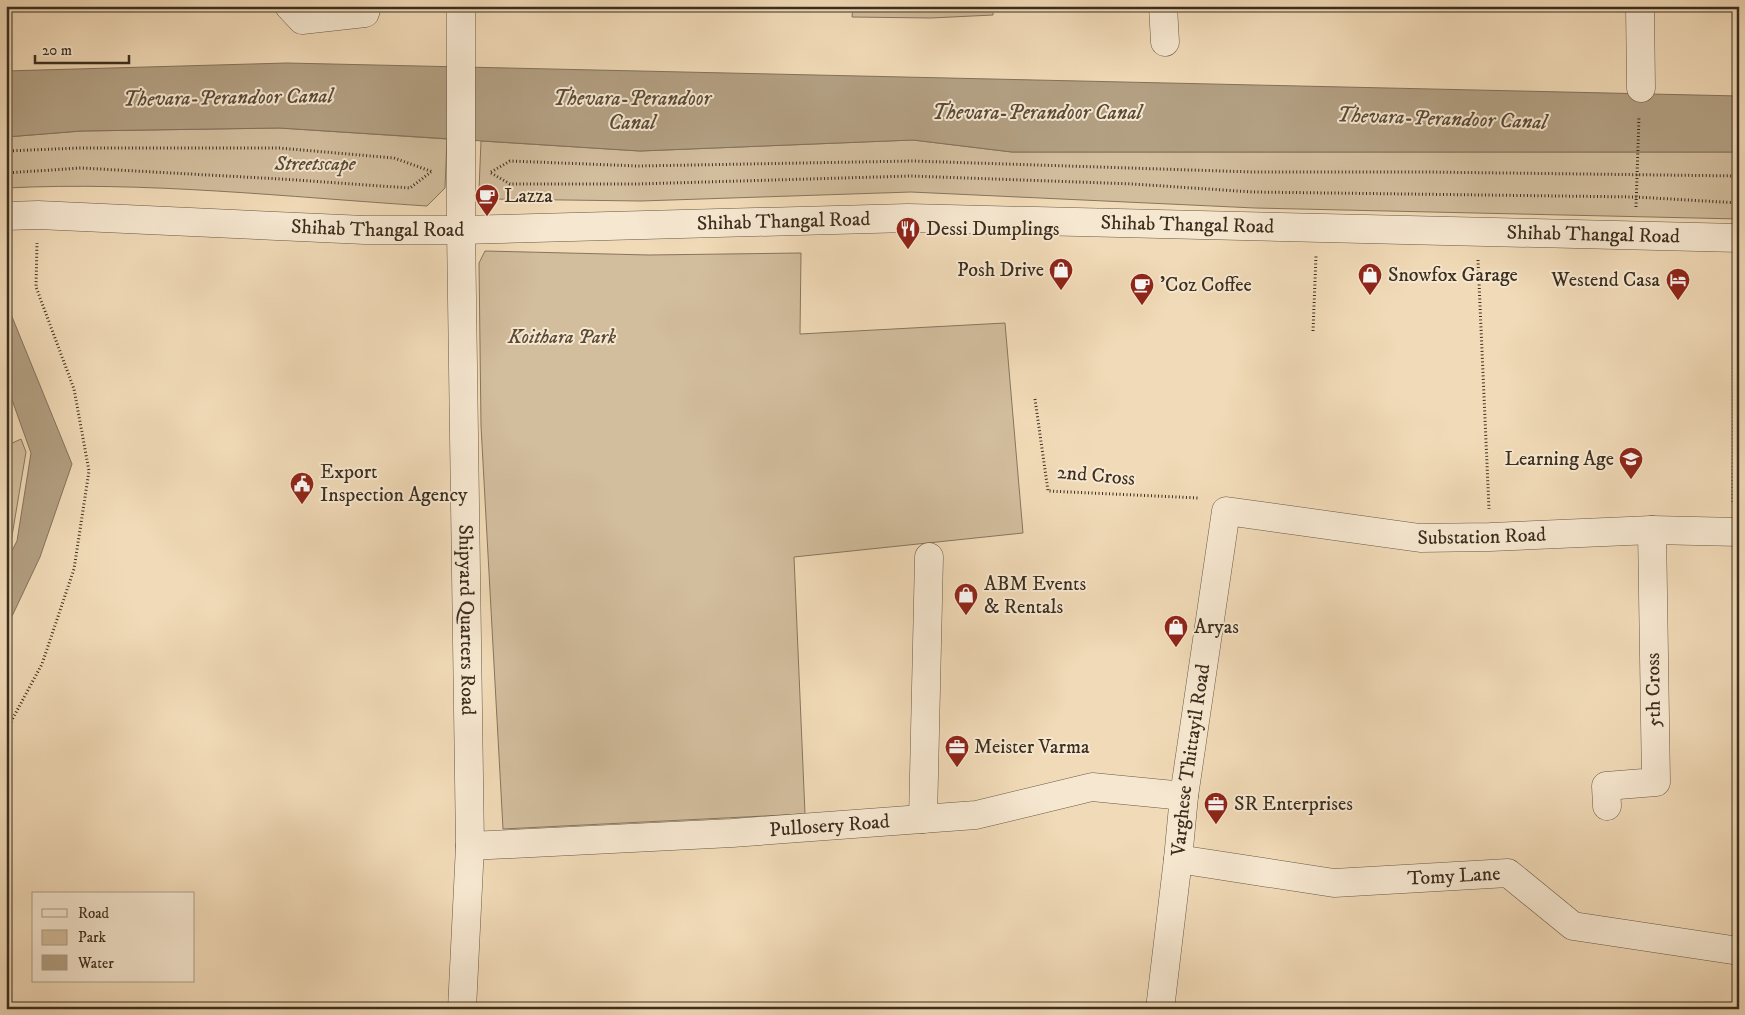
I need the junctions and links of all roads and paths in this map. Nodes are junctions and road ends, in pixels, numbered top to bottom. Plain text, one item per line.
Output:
1 (289, 6) edge
2 (367, 6) edge
3 (461, 6) edge
4 (1163, 6) edge
5 (1640, 6) edge
6 (1165, 42) dead end
7 (1641, 88) joint
8 (6, 151) edge
9 (6, 172) edge
10 (1636, 175) junction
11 (1739, 176) edge
12 (1739, 202) edge
13 (38, 215) junction
14 (6, 216) edge
15 (1317, 228) junction
16 (461, 230) junction
17 (1477, 233) junction
18 (1737, 238) edge
19 (1313, 331) dead end
20 (1035, 399) dead end
21 (1226, 511) junction
22 (1652, 530) junction
23 (1736, 532) edge
24 (1490, 537) junction
25 (929, 557) dead end
26 (6, 731) edge
27 (1184, 796) junction
28 (1608, 806) dead end
29 (923, 819) junction
30 (470, 846) junction
31 (1178, 859) junction
32 (1739, 952) edge
33 (957, 1005) dead end
34 (1130, 1005) dead end
35 (462, 1009) edge
36 (1160, 1009) edge

1 - 2 street
3 - 16 street, Shipyard Quarters Road
4 - 6 street
5 - 7 street
7 - 10 path
8 - 9 path
10 - 11 path
10 - 12 path
13 - 14 street, Shihab Thangal Road
13 - 16 street, Shihab Thangal Road
13 - 26 path
15 - 16 street, Shihab Thangal Road
15 - 17 street, Shihab Thangal Road
15 - 19 path
16 - 30 street, Shipyard Quarters Road
17 - 18 street, Shihab Thangal Road
17 - 24 path
18 - 23 path
20 - 21 path, 2nd Cross
21 - 24 street, Substation Road
21 - 27 street, Varghese Thittayil Road
22 - 23 street, Substation Road
22 - 24 street, Substation Road
22 - 28 street, 5th Cross
25 - 29 street
27 - 29 street, Pullosery Road
27 - 31 street, Varghese Thittayil Road
29 - 30 street, Pullosery Road
30 - 35 street, Shipyard Quarters Road
31 - 32 street, Tomy Lane
31 - 36 street, Varghese Thittayil Road
33 - 34 path

